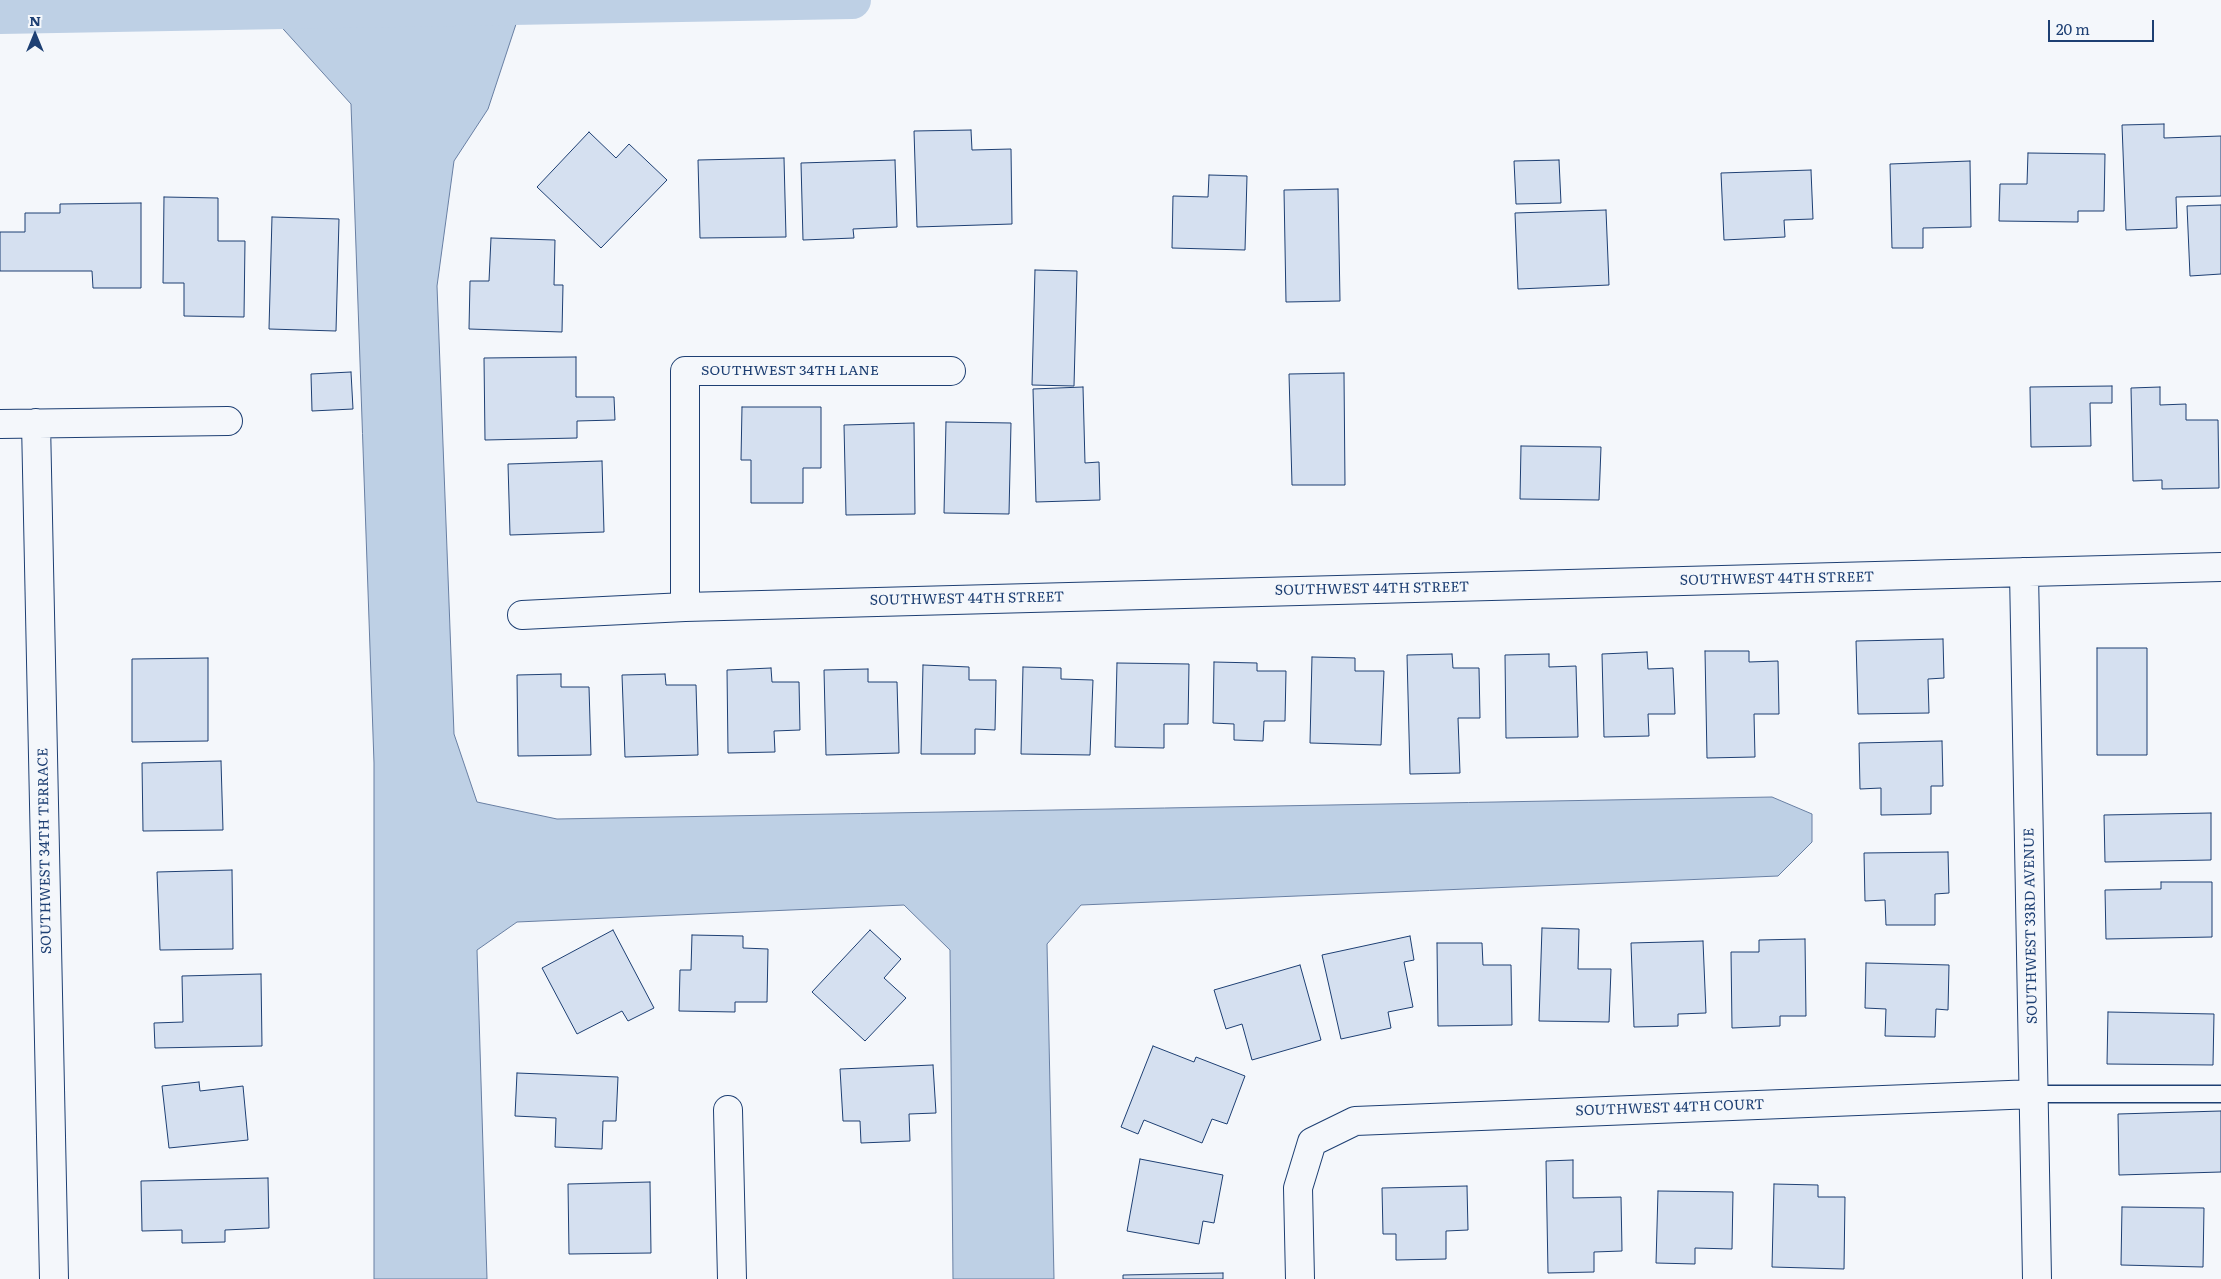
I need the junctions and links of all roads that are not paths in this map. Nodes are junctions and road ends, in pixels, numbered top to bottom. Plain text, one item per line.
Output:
1 (951, 371) dead end
2 (228, 421) dead end
3 (36, 423) junction
4 (0, 424) edge
5 (2221, 568) edge
6 (2024, 572) junction
7 (685, 606) junction
8 (522, 615) dead end
9 (2034, 1094) junction
10 (2221, 1094) edge
11 (728, 1110) dead end
12 (54, 1279) edge
13 (732, 1279) edge
14 (1300, 1279) edge
15 (2037, 1279) edge

1 - 7 street, SOUTHWEST 34TH LANE
2 - 3 street
3 - 4 street
3 - 12 street, SOUTHWEST 34TH TERRACE
5 - 6 street, SOUTHWEST 44TH STREET
6 - 7 street, SOUTHWEST 44TH STREET
6 - 9 street, SOUTHWEST 33RD AVENUE
7 - 8 street, SOUTHWEST 44TH STREET
9 - 10 lane
9 - 14 street, SOUTHWEST 44TH COURT
9 - 15 street, SOUTHWEST 33RD AVENUE
11 - 13 street

